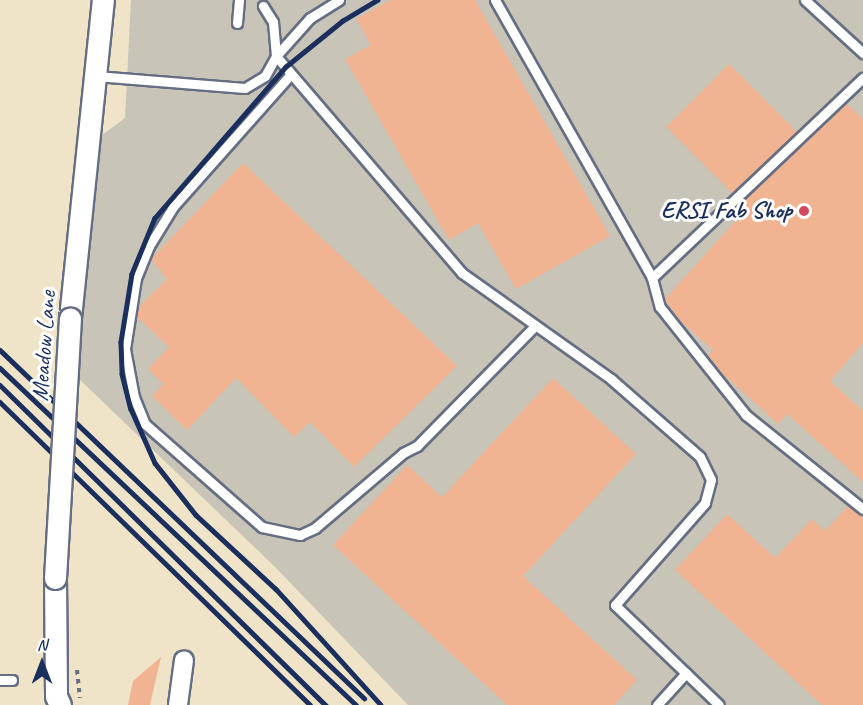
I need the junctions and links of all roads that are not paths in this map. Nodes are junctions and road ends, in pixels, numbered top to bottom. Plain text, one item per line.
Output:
1 (103, 0) edge
2 (239, 0) edge
3 (339, 0) edge
4 (495, 0) edge
5 (805, 0) edge
6 (263, 6) dead end
7 (237, 23) dead end
8 (863, 54) edge
9 (276, 56) junction
10 (291, 74) junction
11 (96, 76) junction
12 (863, 78) edge
13 (652, 278) junction
14 (535, 326) junction
15 (863, 509) edge
16 (184, 660) dead end
17 (686, 674) junction
18 (0, 680) edge
19 (12, 680) dead end
20 (55, 702) edge
21 (178, 705) edge
22 (657, 705) edge
23 (719, 705) edge

1 - 11 street, Meadow Lane
2 - 7 lane
3 - 9 lane
4 - 13 lane
5 - 8 lane
6 - 9 lane
9 - 10 lane
9 - 11 lane
10 - 14 lane
10 - 14 lane
11 - 20 street, Meadow Lane, bridge
12 - 13 lane
13 - 15 lane
14 - 17 lane
16 - 21 street
17 - 22 lane
17 - 23 lane
18 - 19 lane

